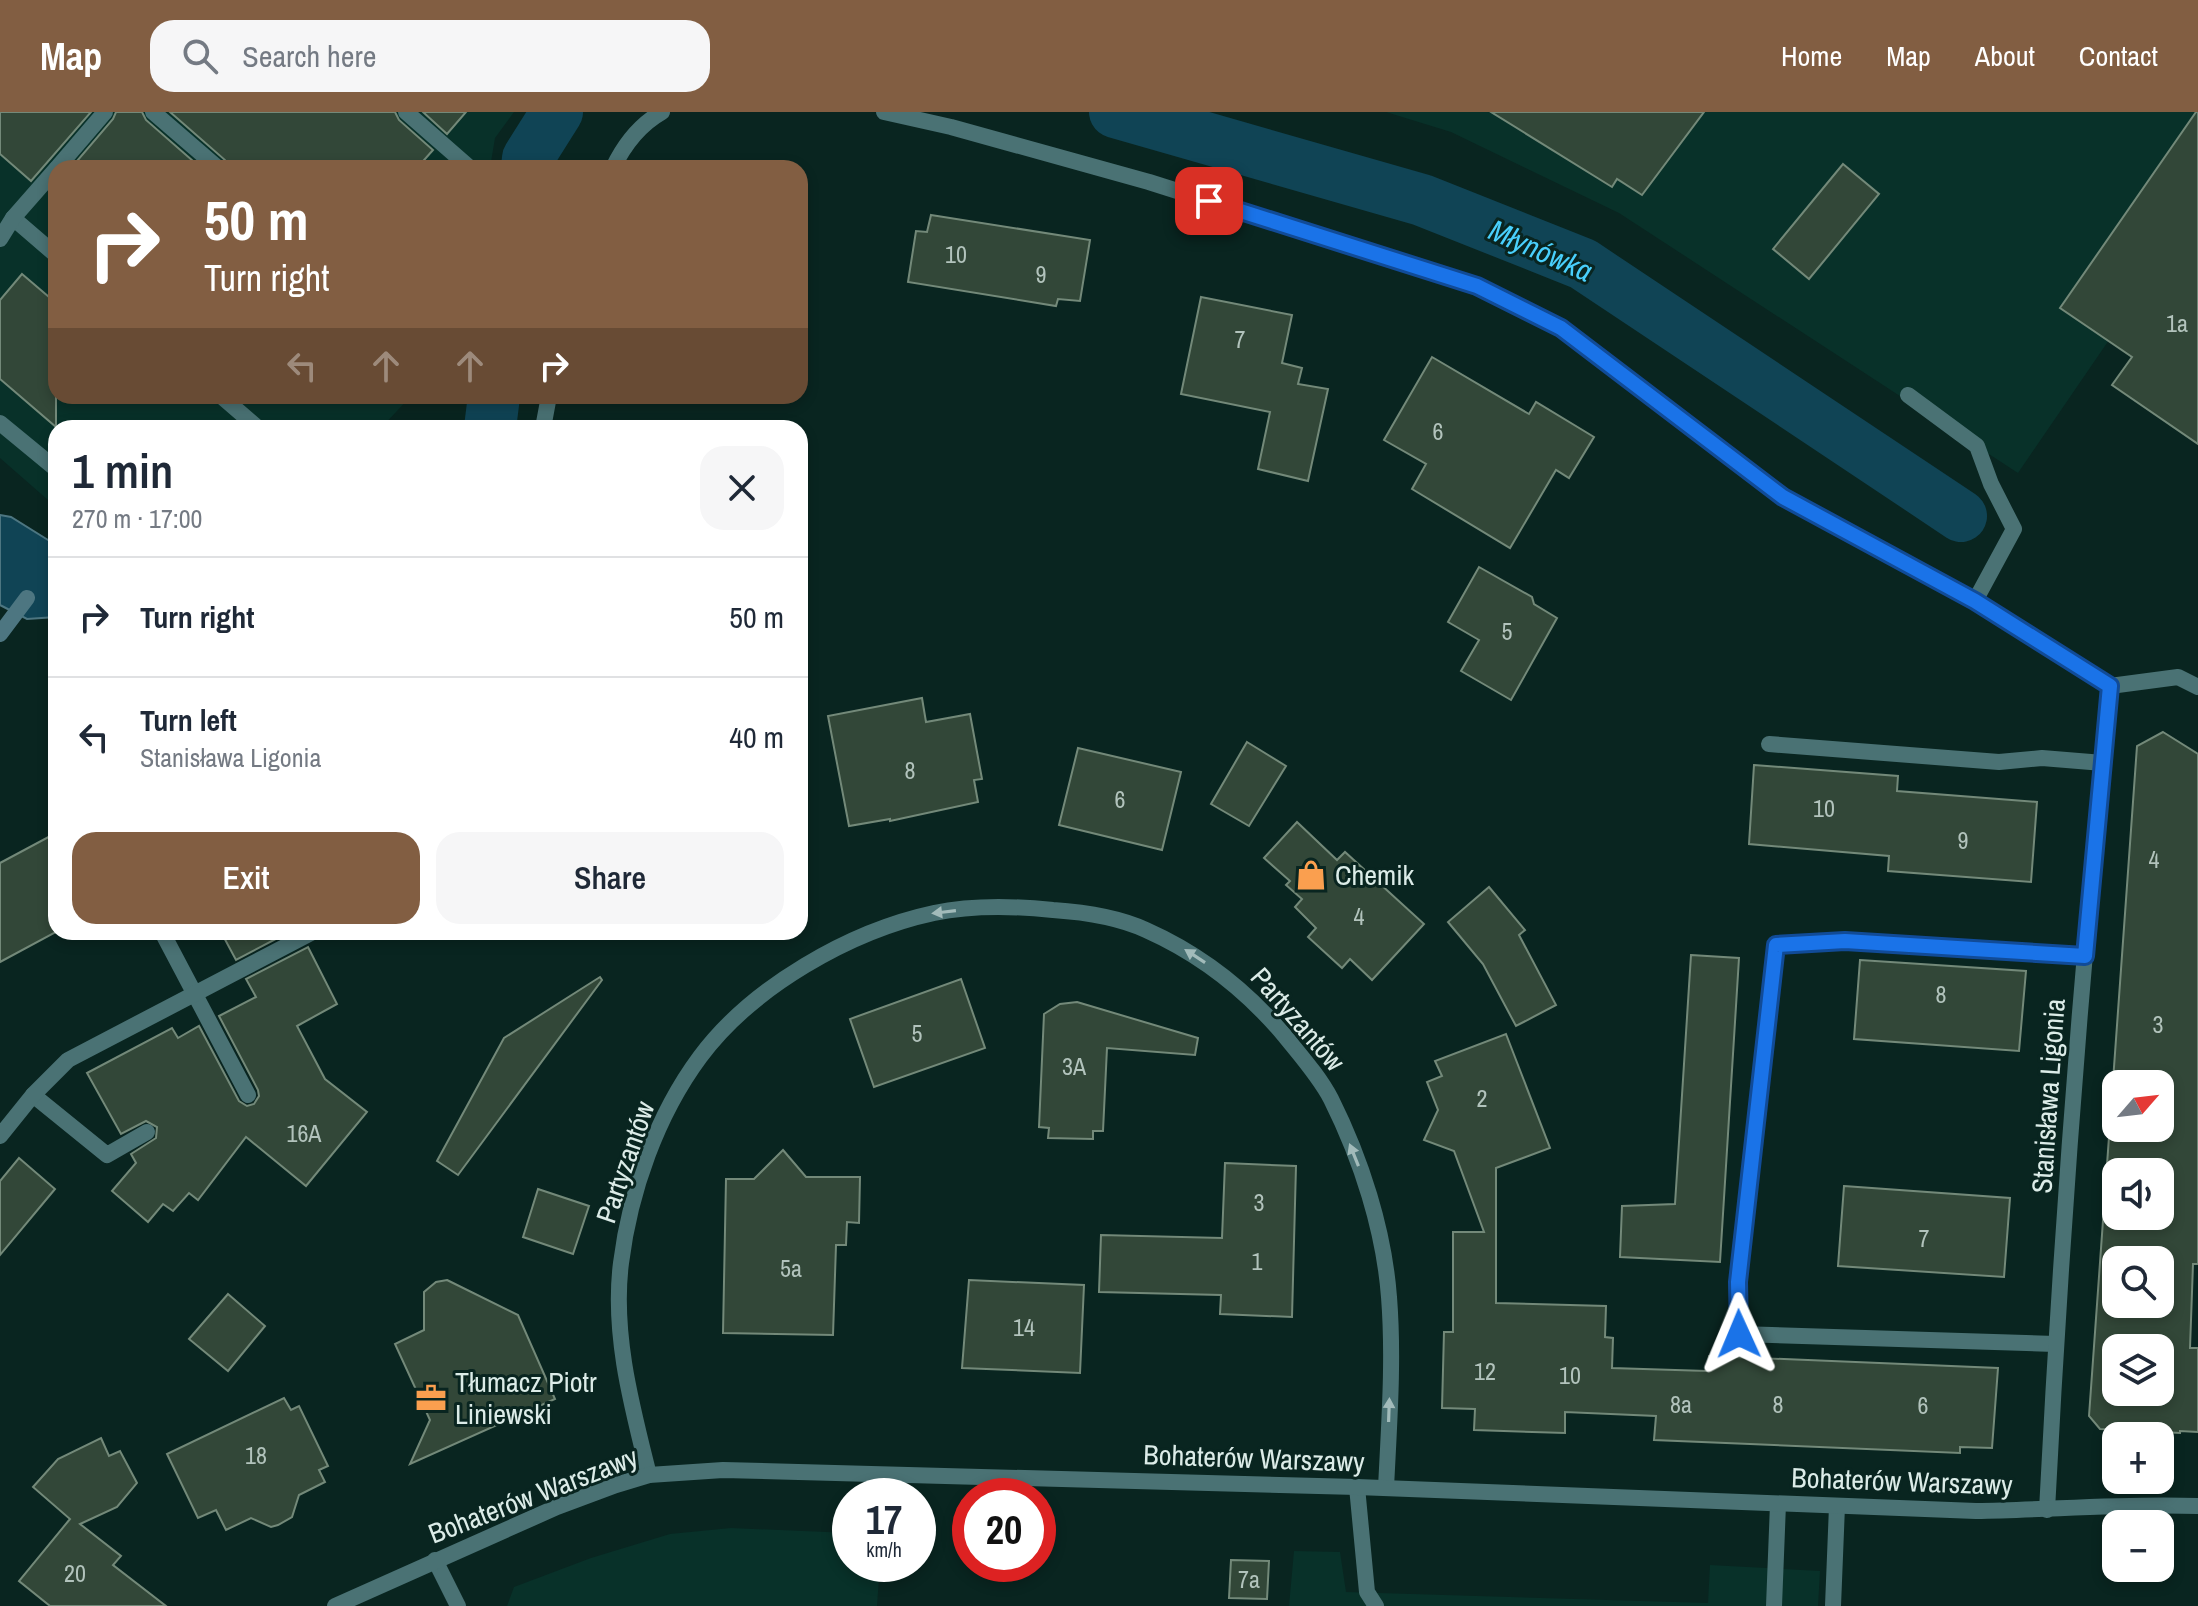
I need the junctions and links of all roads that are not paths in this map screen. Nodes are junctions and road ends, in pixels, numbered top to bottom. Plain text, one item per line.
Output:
1 (105, 112) edge
2 (153, 112) edge
3 (406, 112) edge
4 (662, 112) edge
5 (884, 112) edge
6 (63, 160) edge
7 (209, 160) edge
8 (461, 160) edge
9 (617, 160) edge
10 (48, 177) edge
11 (13, 218) junction
12 (0, 239) edge
13 (48, 248) edge
14 (1908, 395) dead end
15 (230, 404) edge
16 (249, 420) edge
17 (0, 423) edge
18 (48, 462) edge
19 (1975, 601) junction
20 (2110, 686) junction
21 (2198, 687) edge
22 (1769, 744) dead end
23 (2103, 763) junction
24 (166, 940) edge
25 (298, 940) edge
26 (2085, 956) junction
27 (195, 994) junction
28 (33, 1095) junction
29 (248, 1095) dead end
30 (147, 1132) dead end
31 (0, 1136) edge
32 (2055, 1344) junction
33 (649, 1475) junction
34 (1357, 1487) junction
35 (1386, 1488) junction
36 (1778, 1504) junction
37 (1837, 1506) junction
38 (2198, 1506) edge
39 (2047, 1510) junction
40 (435, 1560) junction
41 (335, 1606) edge
42 (458, 1606) edge
43 (1376, 1606) edge
44 (1774, 1606) edge
45 (1833, 1606) edge

1 - 6 street
2 - 7 street
3 - 8 street
4 - 9 street
5 - 19 street
10 - 11 street
11 - 12 street
11 - 13 street
14 - 19 street
15 - 16 street
17 - 18 street
19 - 20 street
20 - 21 street
20 - 23 street, Stanisława Ligonia
22 - 23 street
23 - 26 street, Stanisława Ligonia
24 - 27 street
25 - 27 street
26 - 32 street, Stanisława Ligonia
26 - 32 street
27 - 28 street
27 - 29 street
28 - 30 street
28 - 31 street
32 - 39 street, Stanisława Ligonia
33 - 34 street, Bohaterów Warszawy
35 -> 33 street, Partyzantów
33 - 40 street, Bohaterów Warszawy
34 - 35 street, Bohaterów Warszawy
34 - 43 street
35 - 36 street, Bohaterów Warszawy
36 - 37 street, Bohaterów Warszawy
36 - 44 street
37 - 39 street, Bohaterów Warszawy
37 - 45 street
38 - 39 street, Bohaterów Warszawy
40 - 41 street, Bohaterów Warszawy
40 - 42 street

